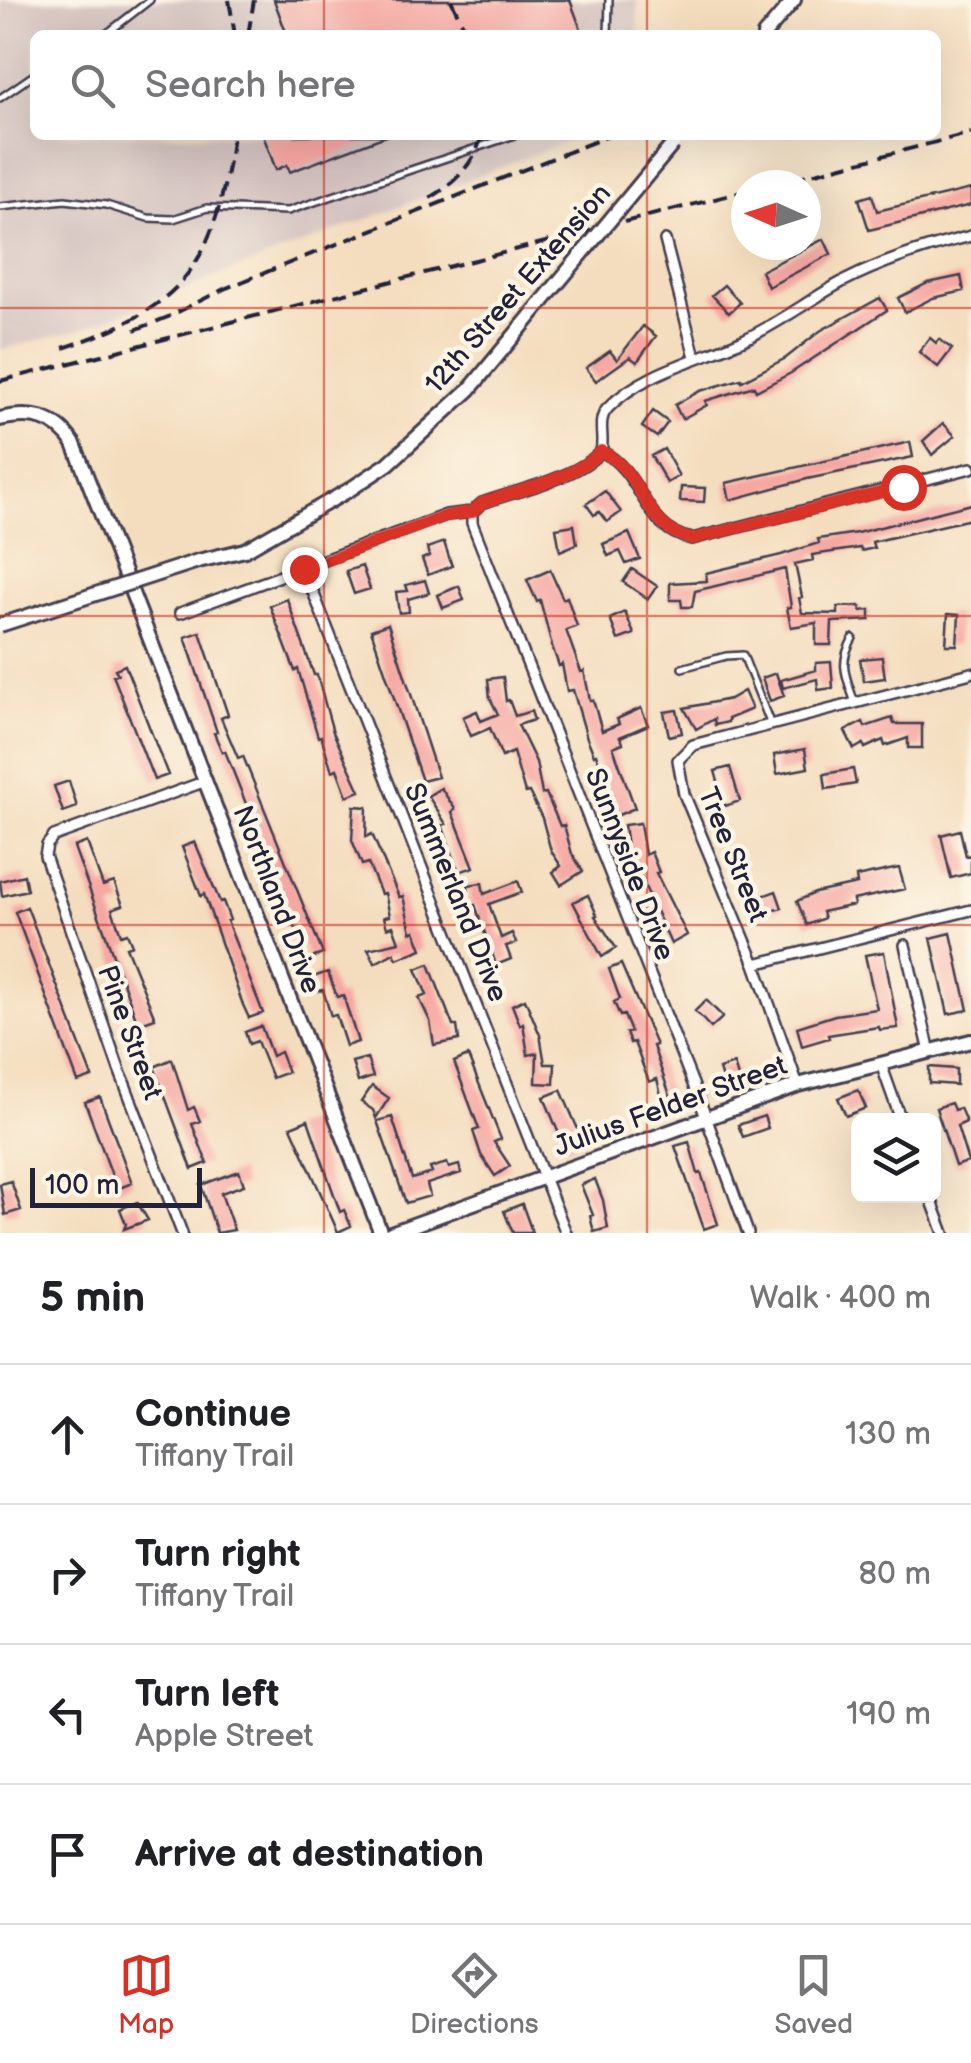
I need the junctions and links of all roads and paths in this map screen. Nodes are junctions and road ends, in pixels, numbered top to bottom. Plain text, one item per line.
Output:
1 (150, 0) edge
2 (609, 0) edge
3 (794, 0) edge
4 (111, 30) edge
5 (608, 30) edge
6 (768, 30) edge
7 (30, 77) edge
8 (0, 98) edge
9 (500, 140) edge
10 (675, 140) edge
11 (0, 207) edge
12 (971, 236) edge
13 (664, 240) dead end
14 (695, 358) junction
15 (0, 419) edge
16 (601, 451) junction
17 (971, 468) edge
18 (472, 512) junction
19 (304, 569) junction
20 (130, 583) junction
21 (180, 614) dead end
22 (0, 626) edge
23 (853, 638) dead end
24 (682, 668) dead end
25 (971, 674) edge
26 (856, 702) junction
27 (772, 725) junction
28 (206, 781) junction
29 (971, 910) edge
30 (905, 946) dead end
31 (755, 964) junction
32 (971, 1041) edge
33 (930, 1052) junction
34 (881, 1064) junction
35 (798, 1085) junction
36 (898, 1113) edge
37 (706, 1117) junction
38 (546, 1176) junction
39 (933, 1203) edge
40 (182, 1233) edge
41 (381, 1233) edge
42 (391, 1233) edge
43 (566, 1233) edge
44 (748, 1233) edge
45 (944, 1233) edge

1 - 4 lane
2 - 5 lane
3 - 6 street
7 - 8 lane
9 - 11 lane
10 - 20 street, 12th Street Extension, bridge
12 - 14 street
13 - 14 street
14 - 16 street
15 - 20 street, Northland Drive
16 - 17 street
16 - 18 street
18 - 19 street
18 - 37 street, Sunnyside Drive
19 - 21 street
19 - 38 street, Summerland Drive
20 - 22 street, 12th Street Extension, bridge
20 - 28 street, Northland Drive
23 - 26 lane
24 - 27 lane
25 - 26 street, Tree Street
26 - 27 street, Tree Street
27 - 31 street, Tree Street
28 - 40 street, Pine Street
28 - 41 street, Northland Drive
29 - 31 street
30 - 33 street
31 - 35 street, Tree Street
32 - 33 street, Julius Felder Street
33 - 34 street, Julius Felder Street
34 - 35 street, Julius Felder Street
34 - 36 street
35 - 37 street, Julius Felder Street
37 - 38 street, Julius Felder Street
37 - 44 street, Sunnyside Drive
38 - 42 street, Julius Felder Street
38 - 43 street, Summerland Drive
39 - 45 street

